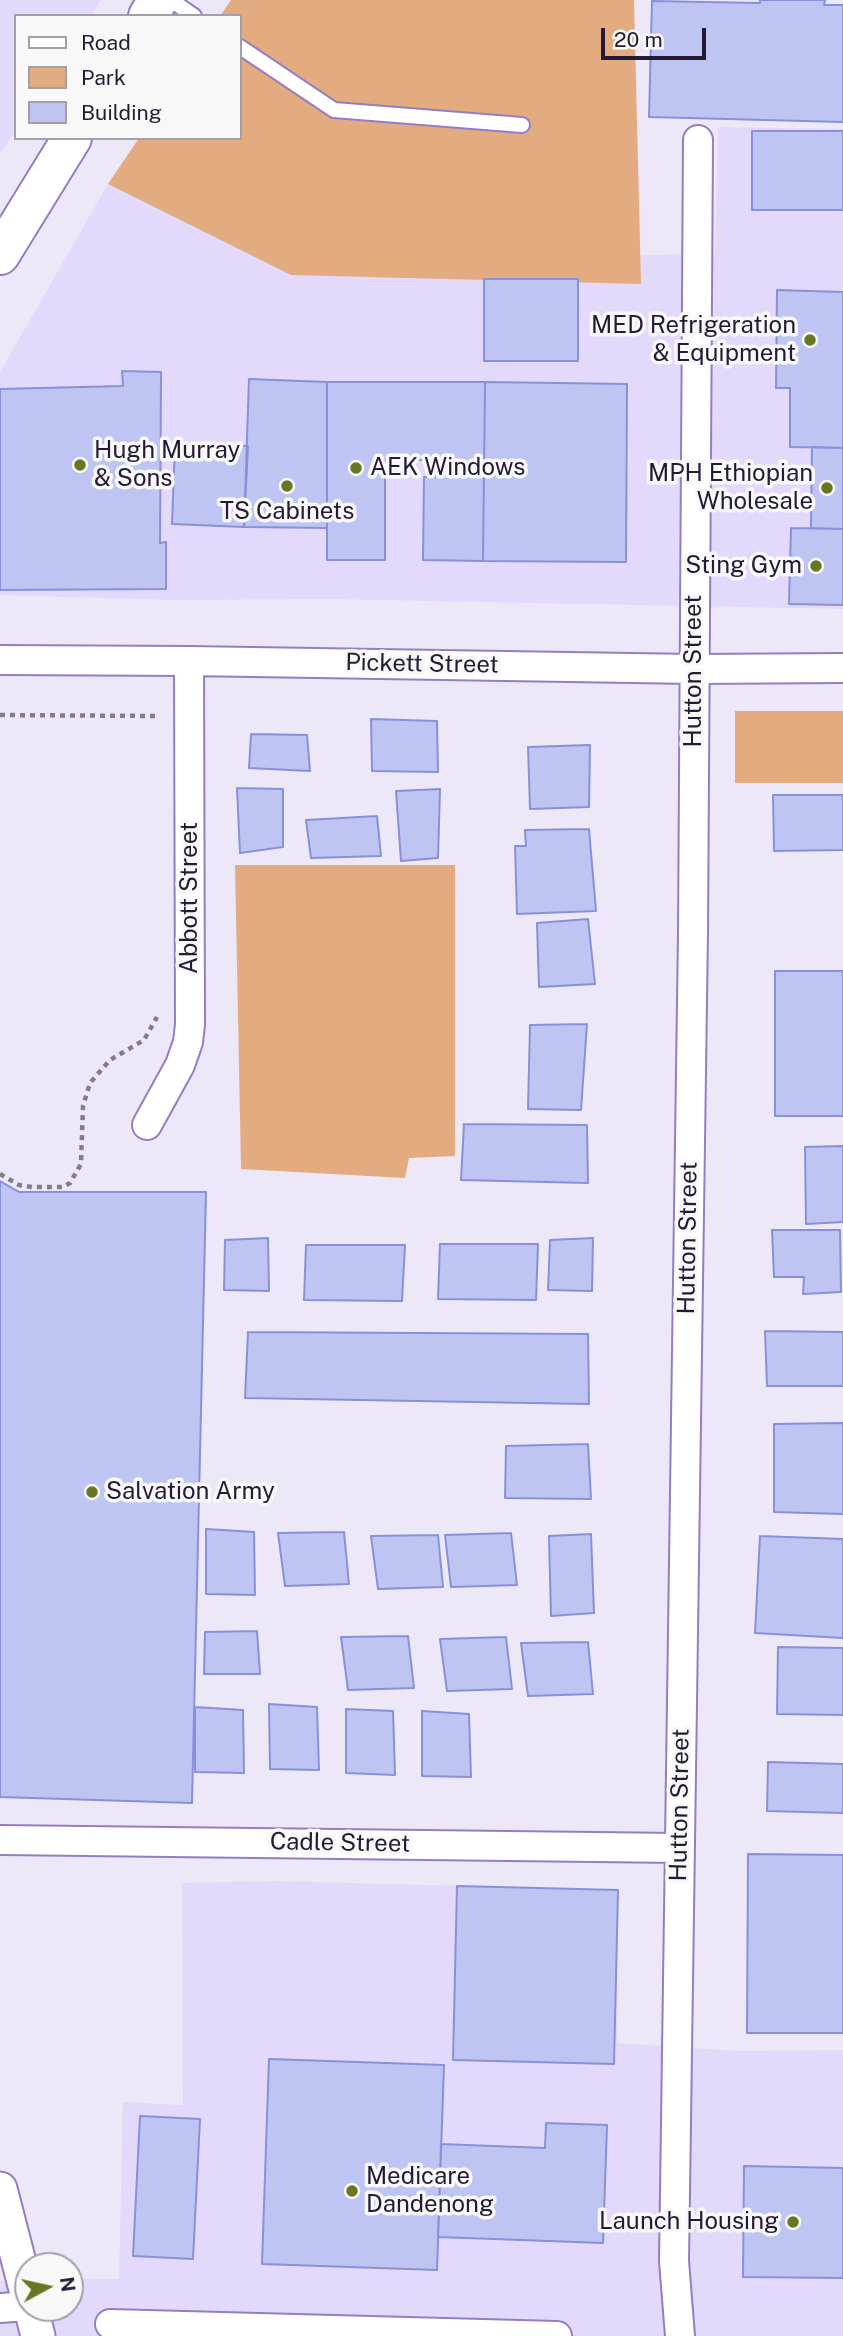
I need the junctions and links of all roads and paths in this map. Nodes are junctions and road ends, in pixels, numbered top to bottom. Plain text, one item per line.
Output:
1 (172, 0) edge
2 (191, 14) edge
3 (242, 48) edge
4 (522, 125) dead end
5 (71, 140) edge
6 (698, 140) dead end
7 (0, 256) edge
8 (0, 660) edge
9 (190, 660) junction
10 (843, 668) edge
11 (695, 669) junction
12 (0, 715) edge
13 (159, 730) dead end
14 (159, 1009) dead end
15 (147, 1125) dead end
16 (0, 1174) edge
17 (0, 1840) edge
18 (680, 1848) junction
19 (0, 2189) edge
20 (16, 2252) edge
21 (110, 2325) dead end
22 (557, 2336) edge
23 (680, 2336) edge

1 - 2 lane
3 - 4 lane
5 - 7 main road
6 - 11 street, Hutton Street
8 - 9 street, Pickett Street
9 - 11 street, Pickett Street
9 - 15 street, Abbott Street
10 - 11 street, Pickett Street
11 - 18 street, Hutton Street
12 - 13 path
14 - 16 path
17 - 18 street, Cadle Street
18 - 23 street, Hutton Street
19 - 20 street
21 - 22 street

